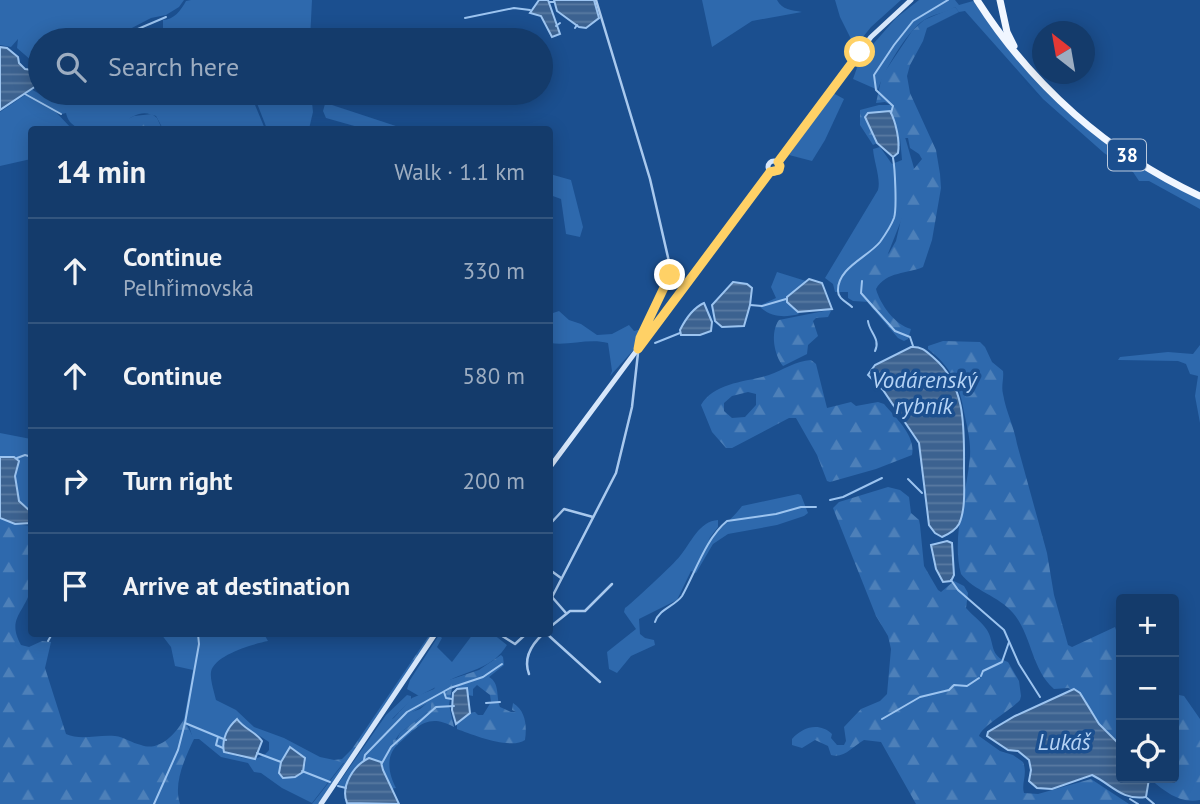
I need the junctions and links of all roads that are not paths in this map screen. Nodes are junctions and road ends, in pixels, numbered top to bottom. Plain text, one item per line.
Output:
1 (596, 0) edge
2 (911, 0) edge
3 (1000, 0) edge
4 (978, 2) edge
5 (1054, 96) junction
6 (778, 162) junction
7 (770, 172) junction
8 (1200, 196) edge
9 (638, 349) junction
10 (553, 463) edge
11 (593, 517) junction
12 (553, 521) edge
13 (553, 572) edge
14 (561, 578) junction
15 (612, 584) dead end
16 (553, 595) edge
17 (553, 601) edge
18 (566, 613) junction
19 (553, 624) edge
20 (433, 637) edge
21 (504, 637) edge
22 (523, 637) edge
23 (542, 637) edge
24 (548, 637) edge
25 (529, 674) dead end
26 (600, 682) dead end
27 (321, 804) edge

1 - 9 street
2 - 6 main road
3 - 5 main road
4 - 5 main road, 38
5 - 8 main road, 38
6 - 7 main road
6 - 7 main road
7 - 9 main road
9 - 10 main road
9 - 11 street
11 - 12 street
11 - 14 street
13 - 14 street
14 - 16 street
15 - 18 street
17 - 18 street
18 - 19 street
20 - 27 main road
21 - 22 street
23 - 25 street
24 - 26 street

